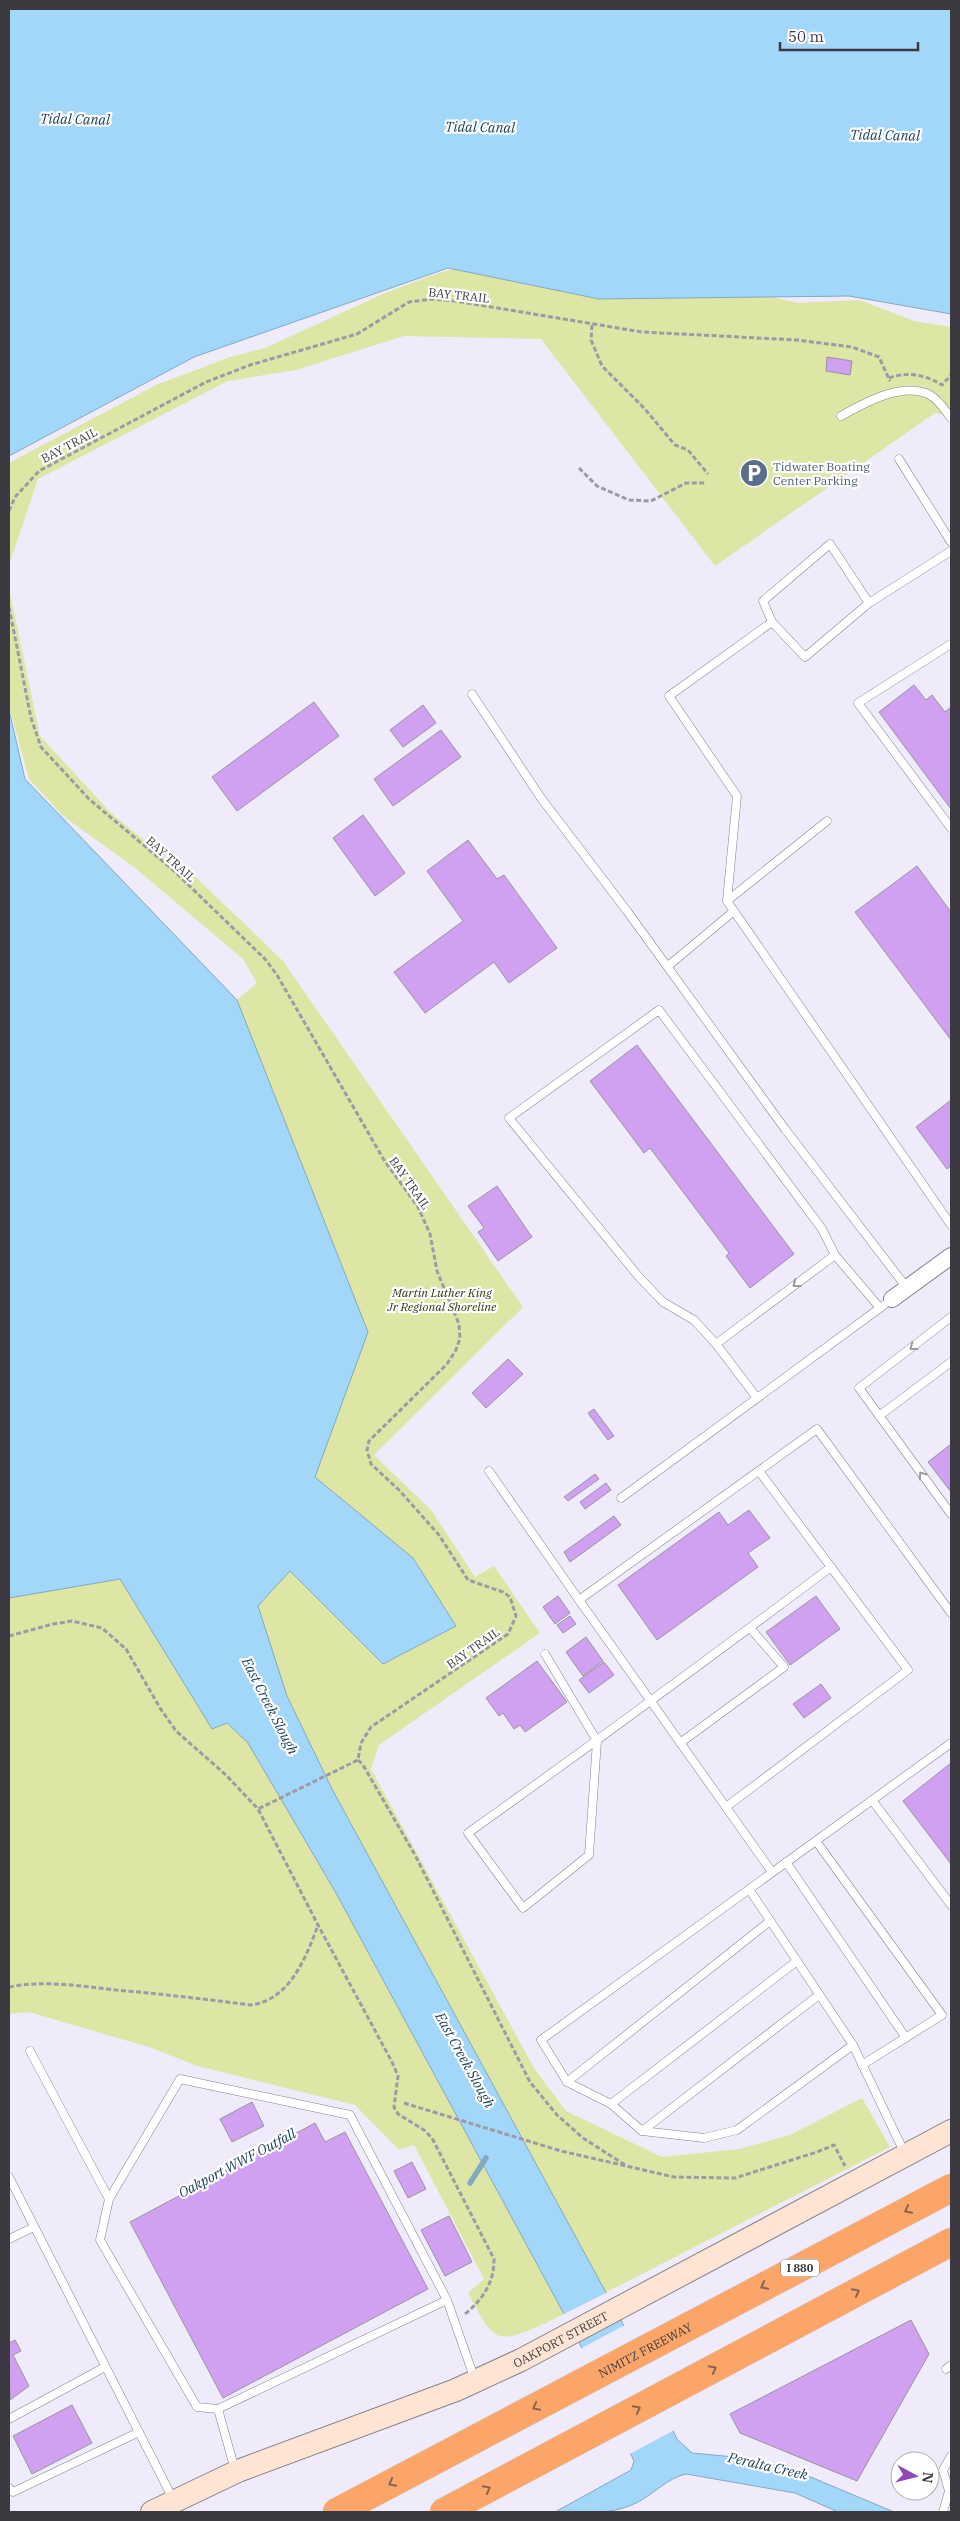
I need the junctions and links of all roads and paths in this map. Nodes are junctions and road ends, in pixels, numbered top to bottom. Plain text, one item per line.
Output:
1 (592, 325) junction
2 (951, 375) edge
3 (889, 378) dead end
4 (942, 385) dead end
5 (841, 416) dead end
6 (951, 418) edge
7 (899, 459) dead end
8 (579, 468) dead end
9 (708, 474) dead end
10 (706, 483) dead end
11 (9, 511) edge
12 (951, 542) edge
13 (951, 551) edge
14 (869, 603) junction
15 (9, 607) edge
16 (772, 622) junction
17 (951, 644) edge
18 (472, 694) dead end
19 (827, 821) dead end
20 (951, 828) edge
21 (727, 901) junction
22 (734, 911) junction
23 (668, 966) junction
24 (951, 1225) edge
25 (835, 1255) junction
26 (951, 1256) edge
27 (907, 1288) junction
28 (886, 1304) junction
29 (951, 1317) edge
30 (716, 1344) junction
31 (951, 1362) edge
32 (757, 1398) junction
33 (879, 1416) junction
34 (489, 1471) dead end
35 (758, 1471) junction
36 (621, 1498) dead end
37 (951, 1514) edge
38 (831, 1567) junction
39 (579, 1600) junction
40 (951, 1613) edge
41 (750, 1628) junction
42 (9, 1636) edge
43 (545, 1654) dead end
44 (651, 1702) junction
45 (597, 1740) junction
46 (951, 1742) edge
47 (680, 1743) junction
48 (358, 1760) junction
49 (872, 1800) junction
50 (726, 1807) junction
51 (258, 1809) junction
52 (816, 1841) junction
53 (786, 1862) junction
54 (772, 1872) junction
55 (749, 1889) junction
56 (951, 1905) edge
57 (770, 1921) junction
58 (318, 1925) junction
59 (797, 1960) junction
60 (9, 1987) edge
61 (819, 1995) junction
62 (951, 2011) edge
63 (942, 2015) junction
64 (906, 2038) junction
65 (853, 2045) junction
66 (30, 2051) dead end
67 (862, 2065) junction
68 (568, 2082) junction
69 (404, 2103) dead end
70 (611, 2104) junction
71 (642, 2131) junction
72 (951, 2131) edge
73 (906, 2156) junction
74 (625, 2165) junction
75 (9, 2177) edge
76 (853, 2182) junction
77 (951, 2188) edge
78 (109, 2199) junction
79 (34, 2227) junction
80 (9, 2239) edge
81 (951, 2242) edge
82 (447, 2300) junction
83 (455, 2323) junction
84 (105, 2367) junction
85 (476, 2382) junction
86 (218, 2409) junction
87 (9, 2419) edge
88 (139, 2432) junction
89 (951, 2456) edge
90 (236, 2472) junction
91 (9, 2488) edge
92 (174, 2501) junction
93 (152, 2512) edge
94 (337, 2512) edge
95 (444, 2512) edge
96 (943, 2512) edge

1 - 3 path, BAY TRAIL
1 - 9 path
1 - 11 path, BAY TRAIL
2 - 4 path
5 - 6 lane
7 - 12 lane
8 - 10 path
13 - 14 lane
14 - 16 lane
14 - 16 lane
15 - 48 path, BAY TRAIL
16 - 21 lane
17 - 20 lane
18 - 23 lane
19 - 21 lane
21 - 22 lane
22 - 23 lane
22 - 24 lane
23 - 27 lane
25 - 28 lane
25 -> 30 lane
25 - 30 lane
26 - 27 street
27 - 28 street
28 - 32 lane
29 -> 33 lane
30 - 32 lane
31 - 33 lane
32 - 36 lane
37 -> 33 lane
34 - 39 lane
35 - 38 lane
35 - 39 lane
35 - 40 lane
38 - 41 lane
38 - 50 lane
39 - 44 lane
41 - 44 lane
41 - 47 lane
42 - 51 path
43 - 45 lane
44 - 45 lane
44 - 47 lane
45 - 45 lane
46 - 49 lane
47 - 50 lane
48 - 51 path
48 - 74 path
49 - 52 lane
49 - 56 lane
50 - 54 lane
51 - 58 path
52 - 53 lane
52 - 63 lane
53 - 54 lane
53 - 64 lane
54 - 55 lane
55 - 57 lane
55 - 68 lane
57 - 59 lane
57 - 68 lane
58 - 60 path
58 - 83 path
59 - 61 lane
59 - 70 lane
61 - 65 lane
61 - 71 lane
62 - 63 lane
63 - 64 lane
64 - 67 lane
65 - 67 lane
65 - 71 lane
66 - 78 lane
67 - 73 lane
68 - 70 lane
69 - 74 path
70 - 71 lane
72 - 73 main road, OAKPORT STREET
73 - 76 main road, OAKPORT STREET
74 - 76 path
75 - 79 lane
76 - 85 main road, OAKPORT STREET
77 -> 94 highway, NIMITZ FREEWAY / I 880
78 - 82 lane
78 - 86 lane
79 - 80 lane
79 - 84 lane
95 -> 81 highway
82 - 83 lane
82 - 86 lane
83 - 85 lane
84 - 87 lane
84 - 88 lane
85 - 90 main road, OAKPORT STREET
86 - 90 lane
88 - 91 lane
88 - 92 lane
89 - 96 lane
90 - 92 main road, OAKPORT STREET
92 - 93 main road, OAKPORT STREET

